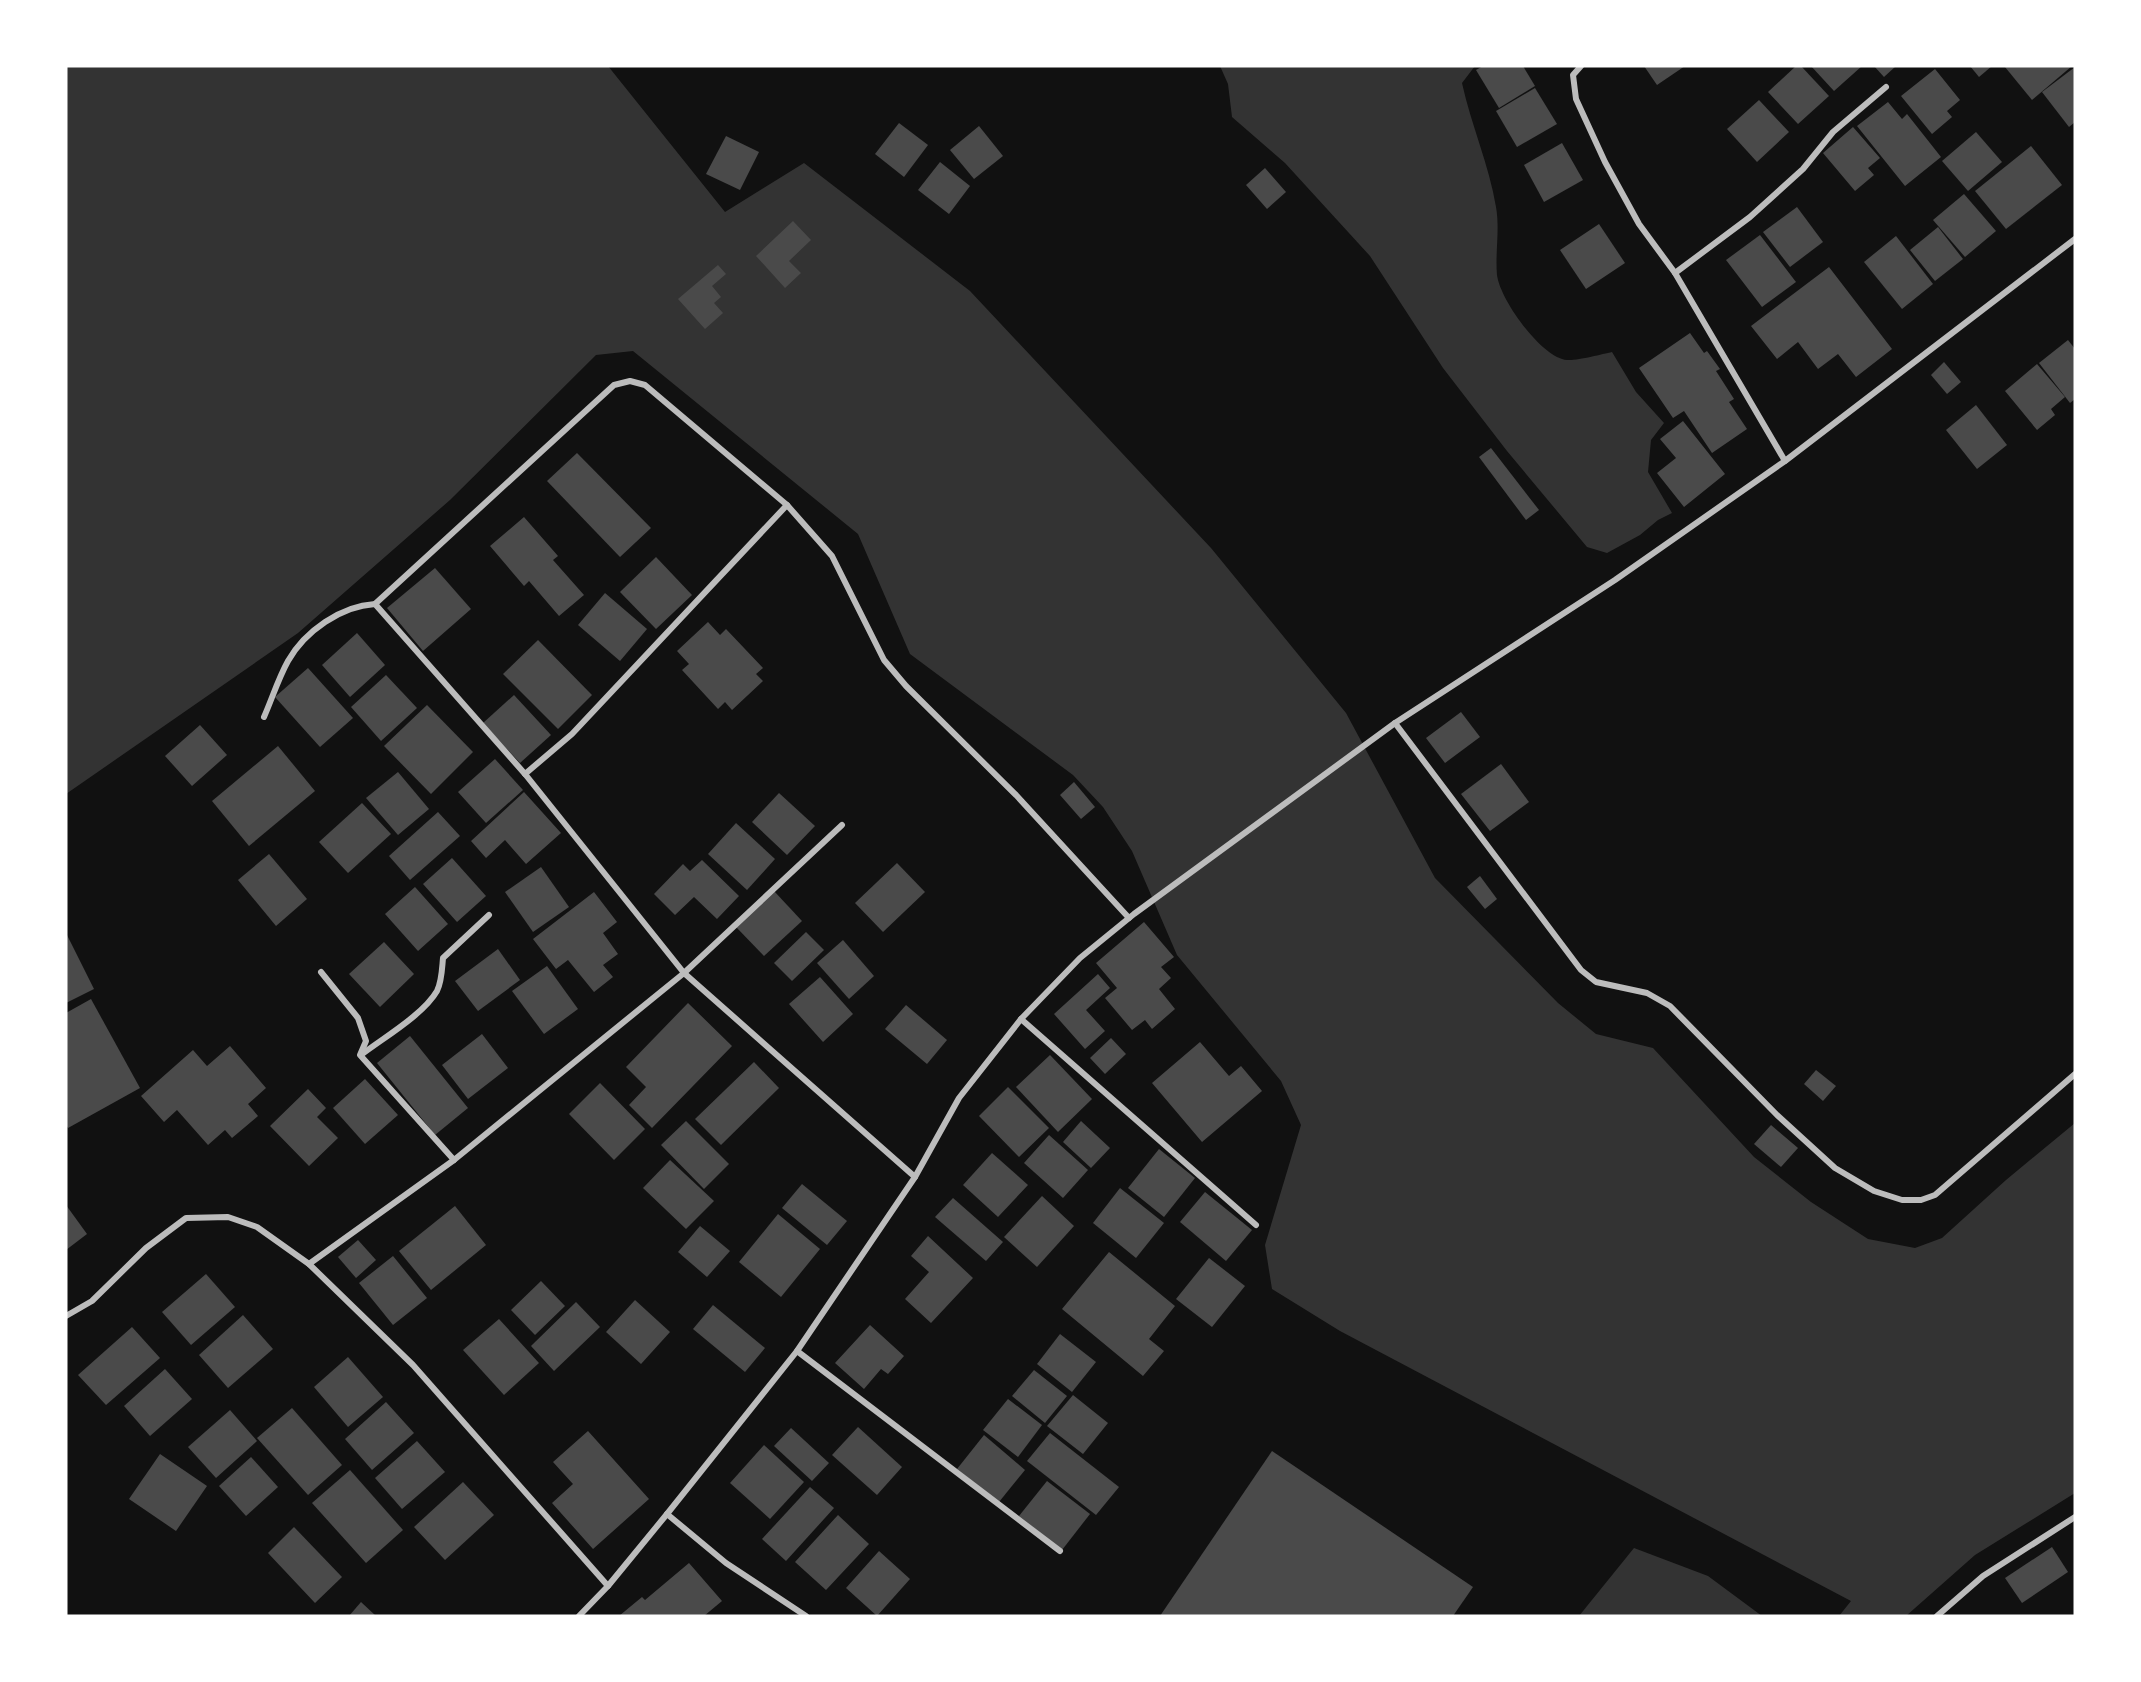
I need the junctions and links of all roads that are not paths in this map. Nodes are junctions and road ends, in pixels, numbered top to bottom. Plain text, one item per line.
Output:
1 (1581, 66) edge
2 (1886, 87) dead end
3 (2075, 239) edge
4 (1675, 273) junction
5 (1785, 461) junction
6 (787, 505) junction
7 (375, 604) junction
8 (264, 717) dead end
9 (1395, 723) junction
10 (525, 774) junction
11 (842, 825) dead end
12 (489, 915) dead end
13 (1132, 916) junction
14 (321, 972) dead end
15 (684, 973) junction
16 (1021, 1019) junction
17 (360, 1056) junction
18 (2075, 1074) edge
19 (454, 1160) junction
20 (915, 1177) junction
21 (1256, 1225) dead end
22 (309, 1264) junction
23 (66, 1316) edge
24 (797, 1351) junction
25 (667, 1514) junction
26 (2075, 1517) edge
27 (1060, 1551) dead end
28 (608, 1586) junction
29 (579, 1616) edge
30 (806, 1616) edge
31 (1937, 1616) edge

1 - 4 street
2 - 4 street
3 - 5 street
4 - 5 street
5 - 9 street
6 - 7 street
6 - 10 street
6 - 13 street
7 - 8 street
7 - 10 street
9 - 13 street
9 - 18 street
10 - 15 street
11 - 15 street
12 - 17 street
13 - 16 street
14 - 17 street
15 - 19 street
15 - 20 street
16 - 20 street
16 - 21 street
17 - 19 street
19 - 22 street
20 - 24 street
22 - 23 street
22 - 28 street
24 - 25 street
24 - 27 street
25 - 28 street
25 - 30 street
26 - 31 street
28 - 29 street

